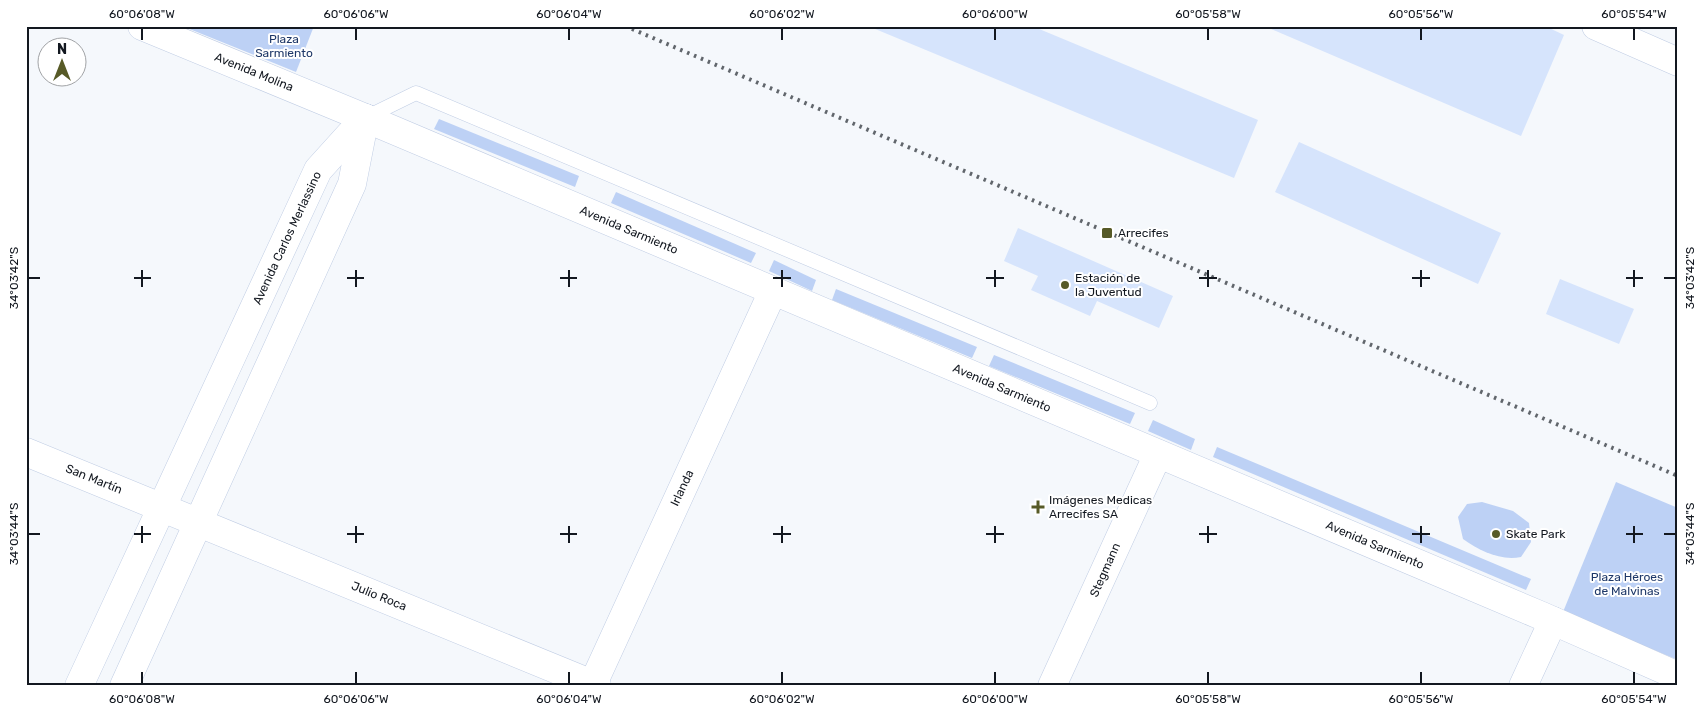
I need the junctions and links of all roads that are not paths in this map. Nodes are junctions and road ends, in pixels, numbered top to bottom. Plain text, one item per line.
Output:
1 (142, 26) edge
2 (1596, 26) edge
3 (1678, 62) edge
4 (365, 118) junction
5 (773, 291) junction
6 (1150, 403) dead end
7 (26, 452) edge
8 (1158, 454) junction
9 (161, 507) junction
10 (199, 522) junction
11 (1553, 621) junction
12 (1678, 676) edge
13 (594, 685) edge
14 (79, 686) edge
15 (124, 686) edge
16 (1052, 686) edge
17 (1523, 686) edge

1 - 4 street, Avenida Molina
2 - 3 street
4 - 5 street, Avenida Sarmiento
4 - 6 lane
4 - 9 street, Avenida Carlos Merlassino
4 - 10 street
5 - 8 street, Avenida Sarmiento
5 - 13 street, Irlanda
7 - 9 street, San Martín
8 - 11 street, Avenida Sarmiento
8 - 16 street, Stegmann
9 - 10 street, Julio Roca
9 - 14 street, Avenida Carlos Merlassino
10 - 13 street, Julio Roca
10 - 15 street
11 - 12 street, Avenida Sarmiento
11 - 17 street

